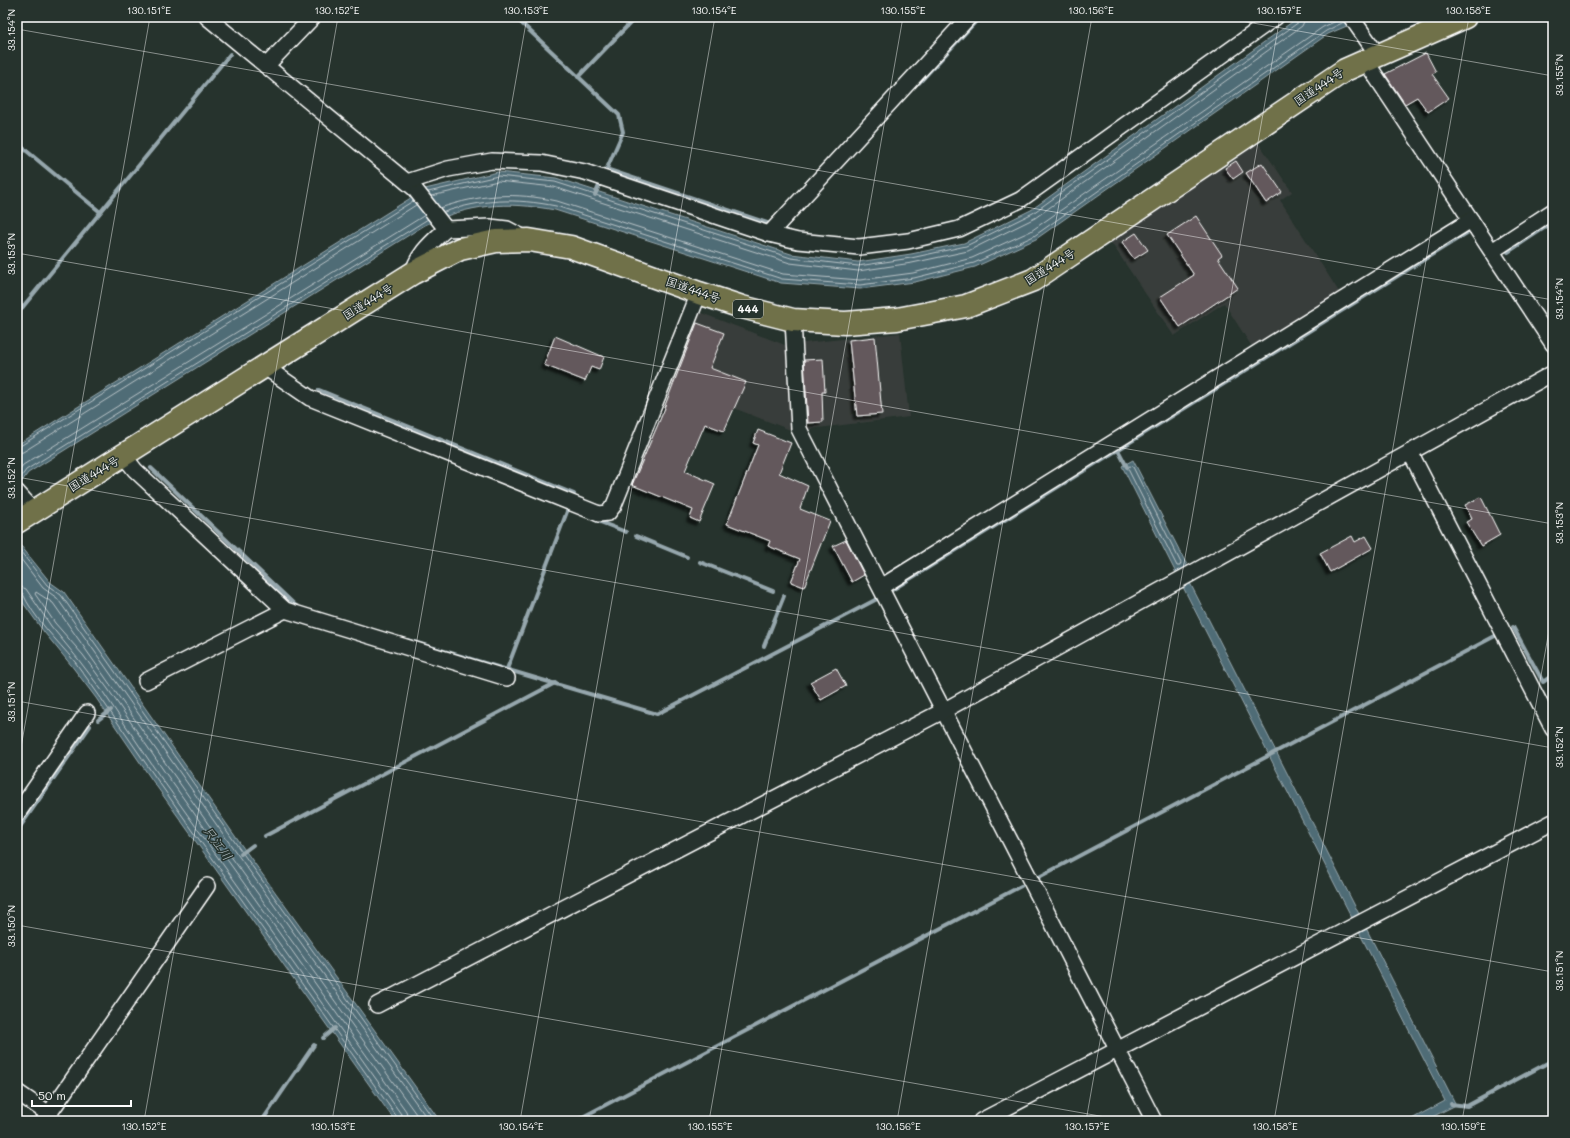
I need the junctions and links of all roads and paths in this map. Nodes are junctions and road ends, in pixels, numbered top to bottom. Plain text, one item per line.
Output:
1 (207, 17) edge
2 (313, 17) edge
3 (969, 17) edge
4 (1276, 17) edge
5 (1351, 17) edge
6 (1465, 17) edge
7 (1371, 57) junction
8 (266, 66) junction
9 (411, 185) junction
10 (1553, 211) edge
11 (1471, 220) junction
12 (444, 227) junction
13 (769, 234) junction
14 (529, 240) junction
15 (1492, 251) junction
16 (413, 273) junction
17 (699, 293) junction
18 (793, 320) junction
19 (1553, 344) edge
20 (265, 367) junction
21 (1553, 373) edge
22 (1410, 452) junction
23 (124, 456) junction
24 (18, 493) edge
25 (25, 517) edge
26 (881, 587) junction
27 (285, 610) junction
28 (508, 678) dead end
29 (146, 681) dead end
30 (943, 711) junction
31 (87, 713) dead end
32 (1553, 729) edge
33 (17, 814) edge
34 (1553, 822) edge
35 (207, 886) dead end
36 (377, 1005) dead end
37 (1117, 1050) junction
38 (17, 1092) edge
39 (47, 1118) edge
40 (981, 1121) edge
41 (1154, 1121) edge

1 - 8 street
2 - 8 street
3 - 13 street
4 - 13 street
5 - 7 street
6 - 7 highway, 国道444号 / 444
7 - 11 street
7 - 18 highway, 国道444号 / 444
8 - 9 street
9 - 12 street
9 - 13 street
10 - 15 street
11 - 15 street
11 - 26 street
12 - 14 street
12 - 16 street
14 - 16 highway, 国道444号 / 444
14 - 17 highway, 国道444号 / 444
15 - 19 street
16 - 20 highway, 国道444号 / 444
17 - 18 highway, 国道444号 / 444
17 - 20 street
18 - 26 street
20 - 23 highway, 国道444号 / 444
21 - 22 street
22 - 30 street
22 - 32 street
23 - 25 highway, 国道444号 / 444
23 - 27 street
24 - 25 street
26 - 30 street
27 - 28 street
27 - 29 street
30 - 36 street
30 - 37 street
31 - 33 street
34 - 37 street
35 - 39 street
37 - 40 street
37 - 41 street
38 - 39 street

